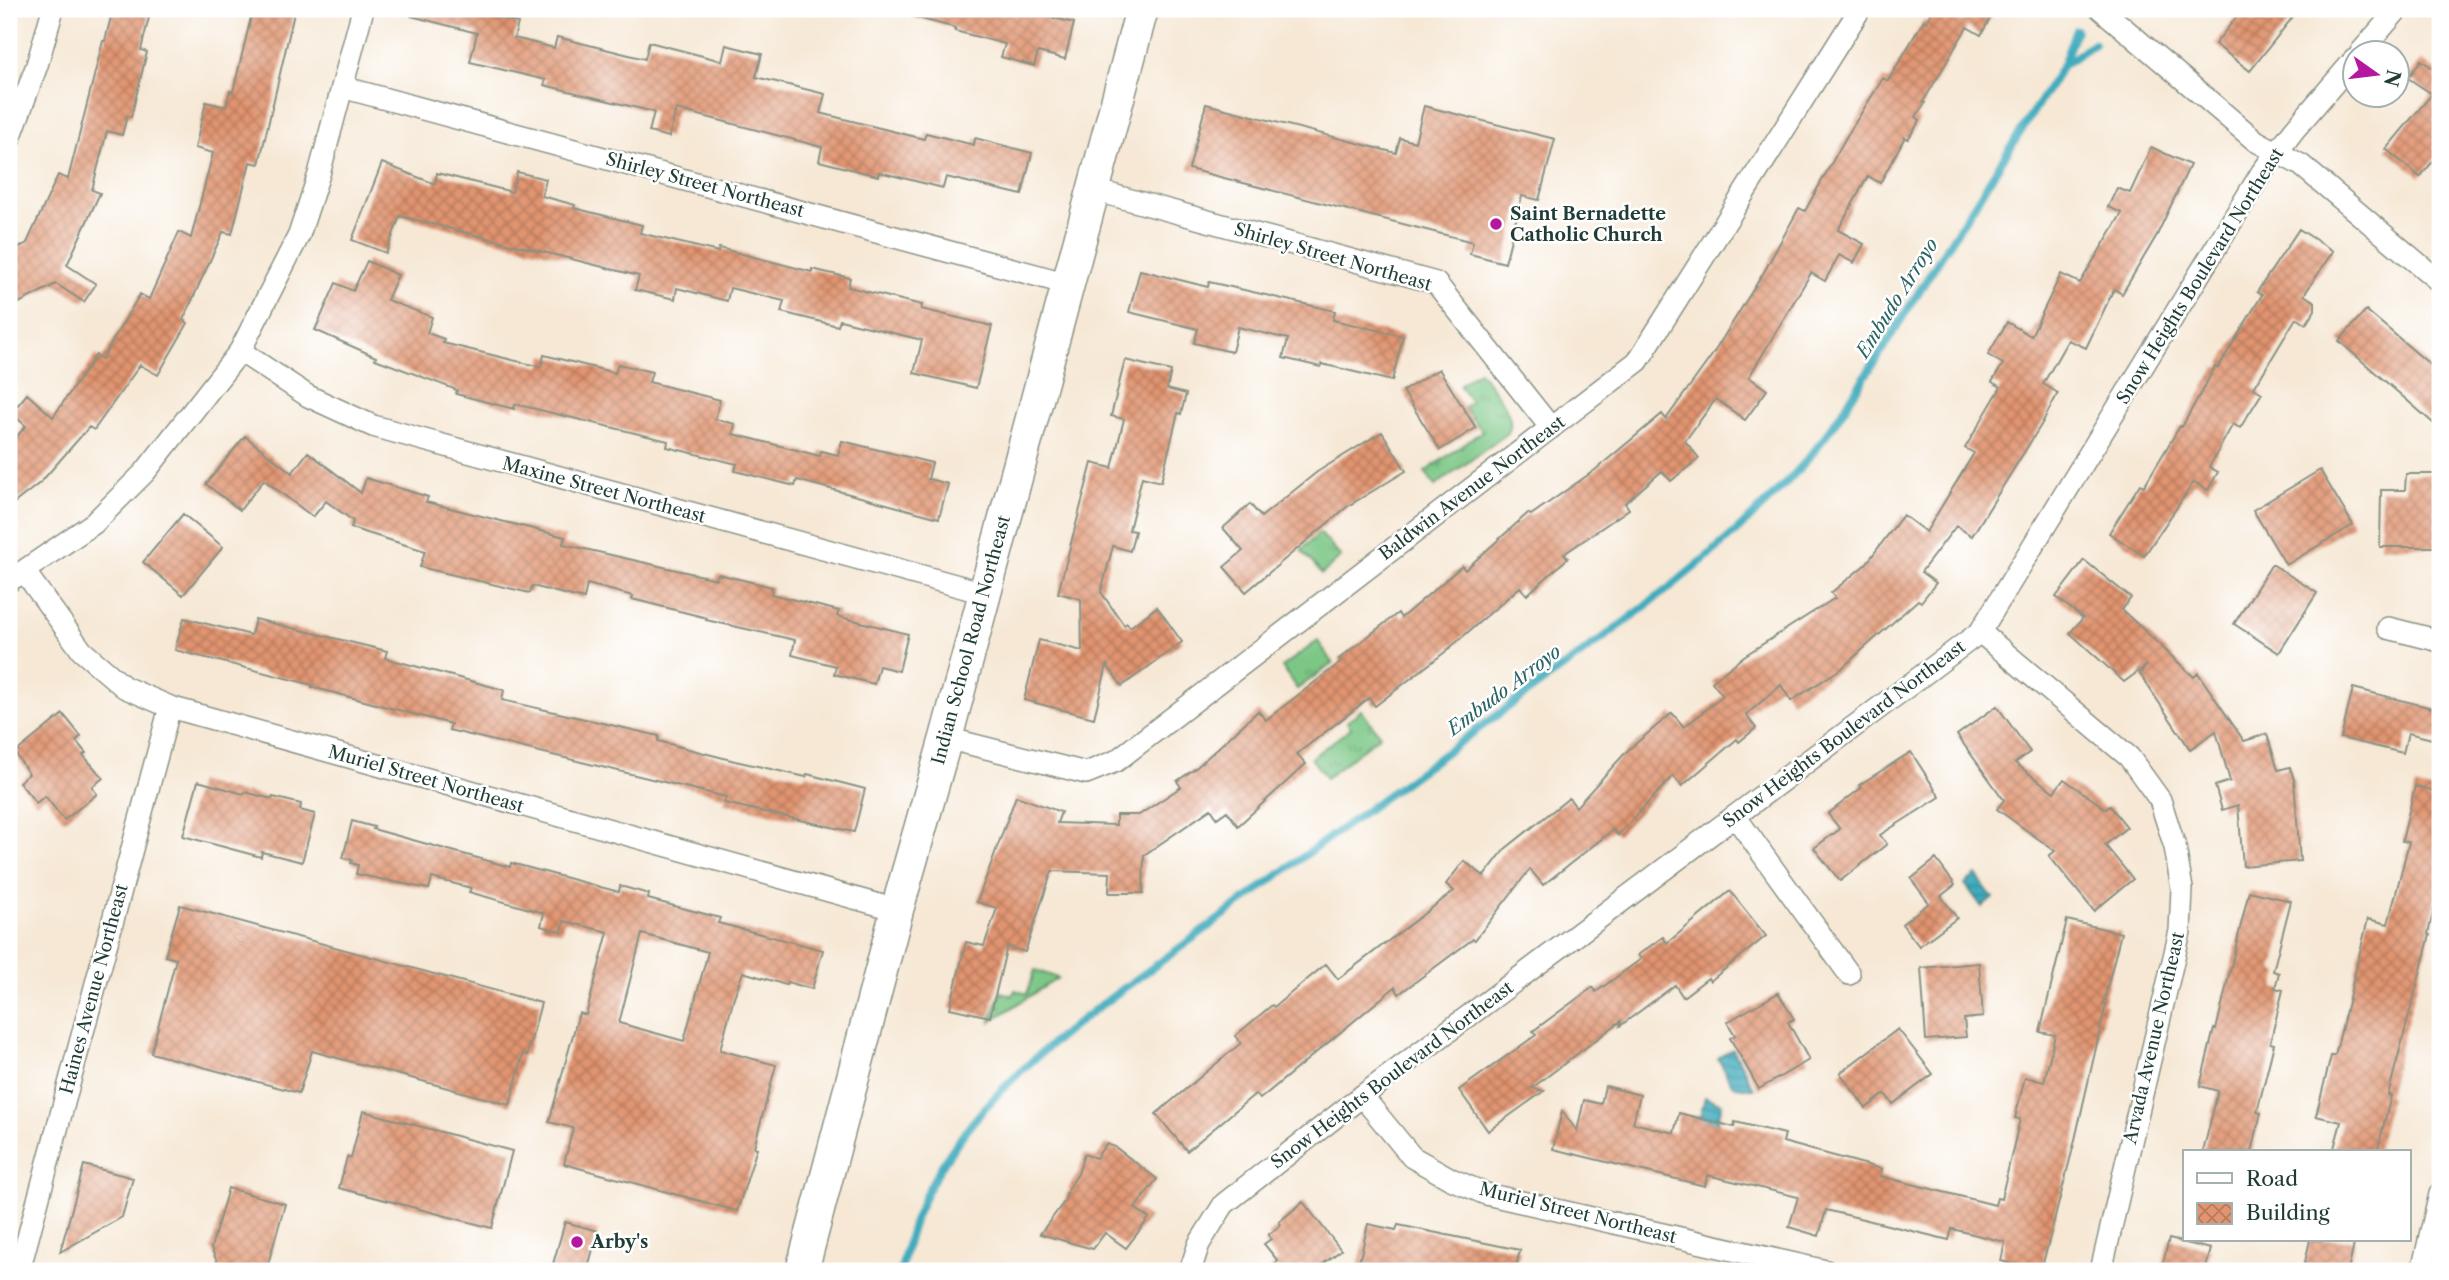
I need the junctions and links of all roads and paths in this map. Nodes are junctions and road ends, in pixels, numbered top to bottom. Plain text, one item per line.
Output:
1 (53, 9) edge
2 (363, 9) edge
3 (1142, 9) edge
4 (1860, 9) edge
5 (2101, 9) edge
6 (2398, 9) edge
7 (2373, 38) edge
8 (2340, 77) edge
9 (342, 87) junction
10 (9, 141) edge
11 (2277, 152) junction
12 (1094, 190) junction
13 (2440, 282) edge
14 (1068, 284) junction
15 (240, 351) junction
16 (1551, 428) junction
17 (16, 576) edge
18 (984, 593) junction
19 (2388, 628) dead end
20 (1980, 632) junction
21 (2440, 641) edge
22 (170, 707) junction
23 (946, 738) junction
24 (1735, 817) junction
25 (897, 910) junction
26 (1849, 974) dead end
27 (1362, 1097) junction
28 (2440, 1194) edge
29 (19, 1271) edge
30 (802, 1271) edge
31 (1190, 1271) edge
32 (1826, 1271) edge
33 (2101, 1271) edge
34 (2423, 1271) edge

1 - 10 street
2 - 9 street
3 - 12 street, Indian School Road Northeast
4 - 16 street, Baldwin Avenue Northeast
5 - 11 street
6 - 7 street
8 - 11 street, Snow Heights Boulevard Northeast
9 - 14 street, Shirley Street Northeast
9 - 15 street
11 - 13 street
11 - 20 street, Snow Heights Boulevard Northeast
12 - 14 street, Indian School Road Northeast
12 - 16 street, Shirley Street Northeast
14 - 18 street, Indian School Road Northeast
15 - 17 street
15 - 18 street, Maxine Street Northeast
16 - 23 street, Baldwin Avenue Northeast
17 - 22 street, Muriel Street Northeast
18 - 23 street, Indian School Road Northeast
19 - 21 street
20 - 24 street, Snow Heights Boulevard Northeast
20 - 33 street, Arvada Avenue Northeast
22 - 25 street, Muriel Street Northeast
22 - 29 street, Haines Avenue Northeast
23 - 25 street, Indian School Road Northeast
24 - 26 street
24 - 27 street, Snow Heights Boulevard Northeast
25 - 30 street, Indian School Road Northeast
27 - 31 street, Snow Heights Boulevard Northeast
27 - 32 street, Muriel Street Northeast
28 - 34 street

